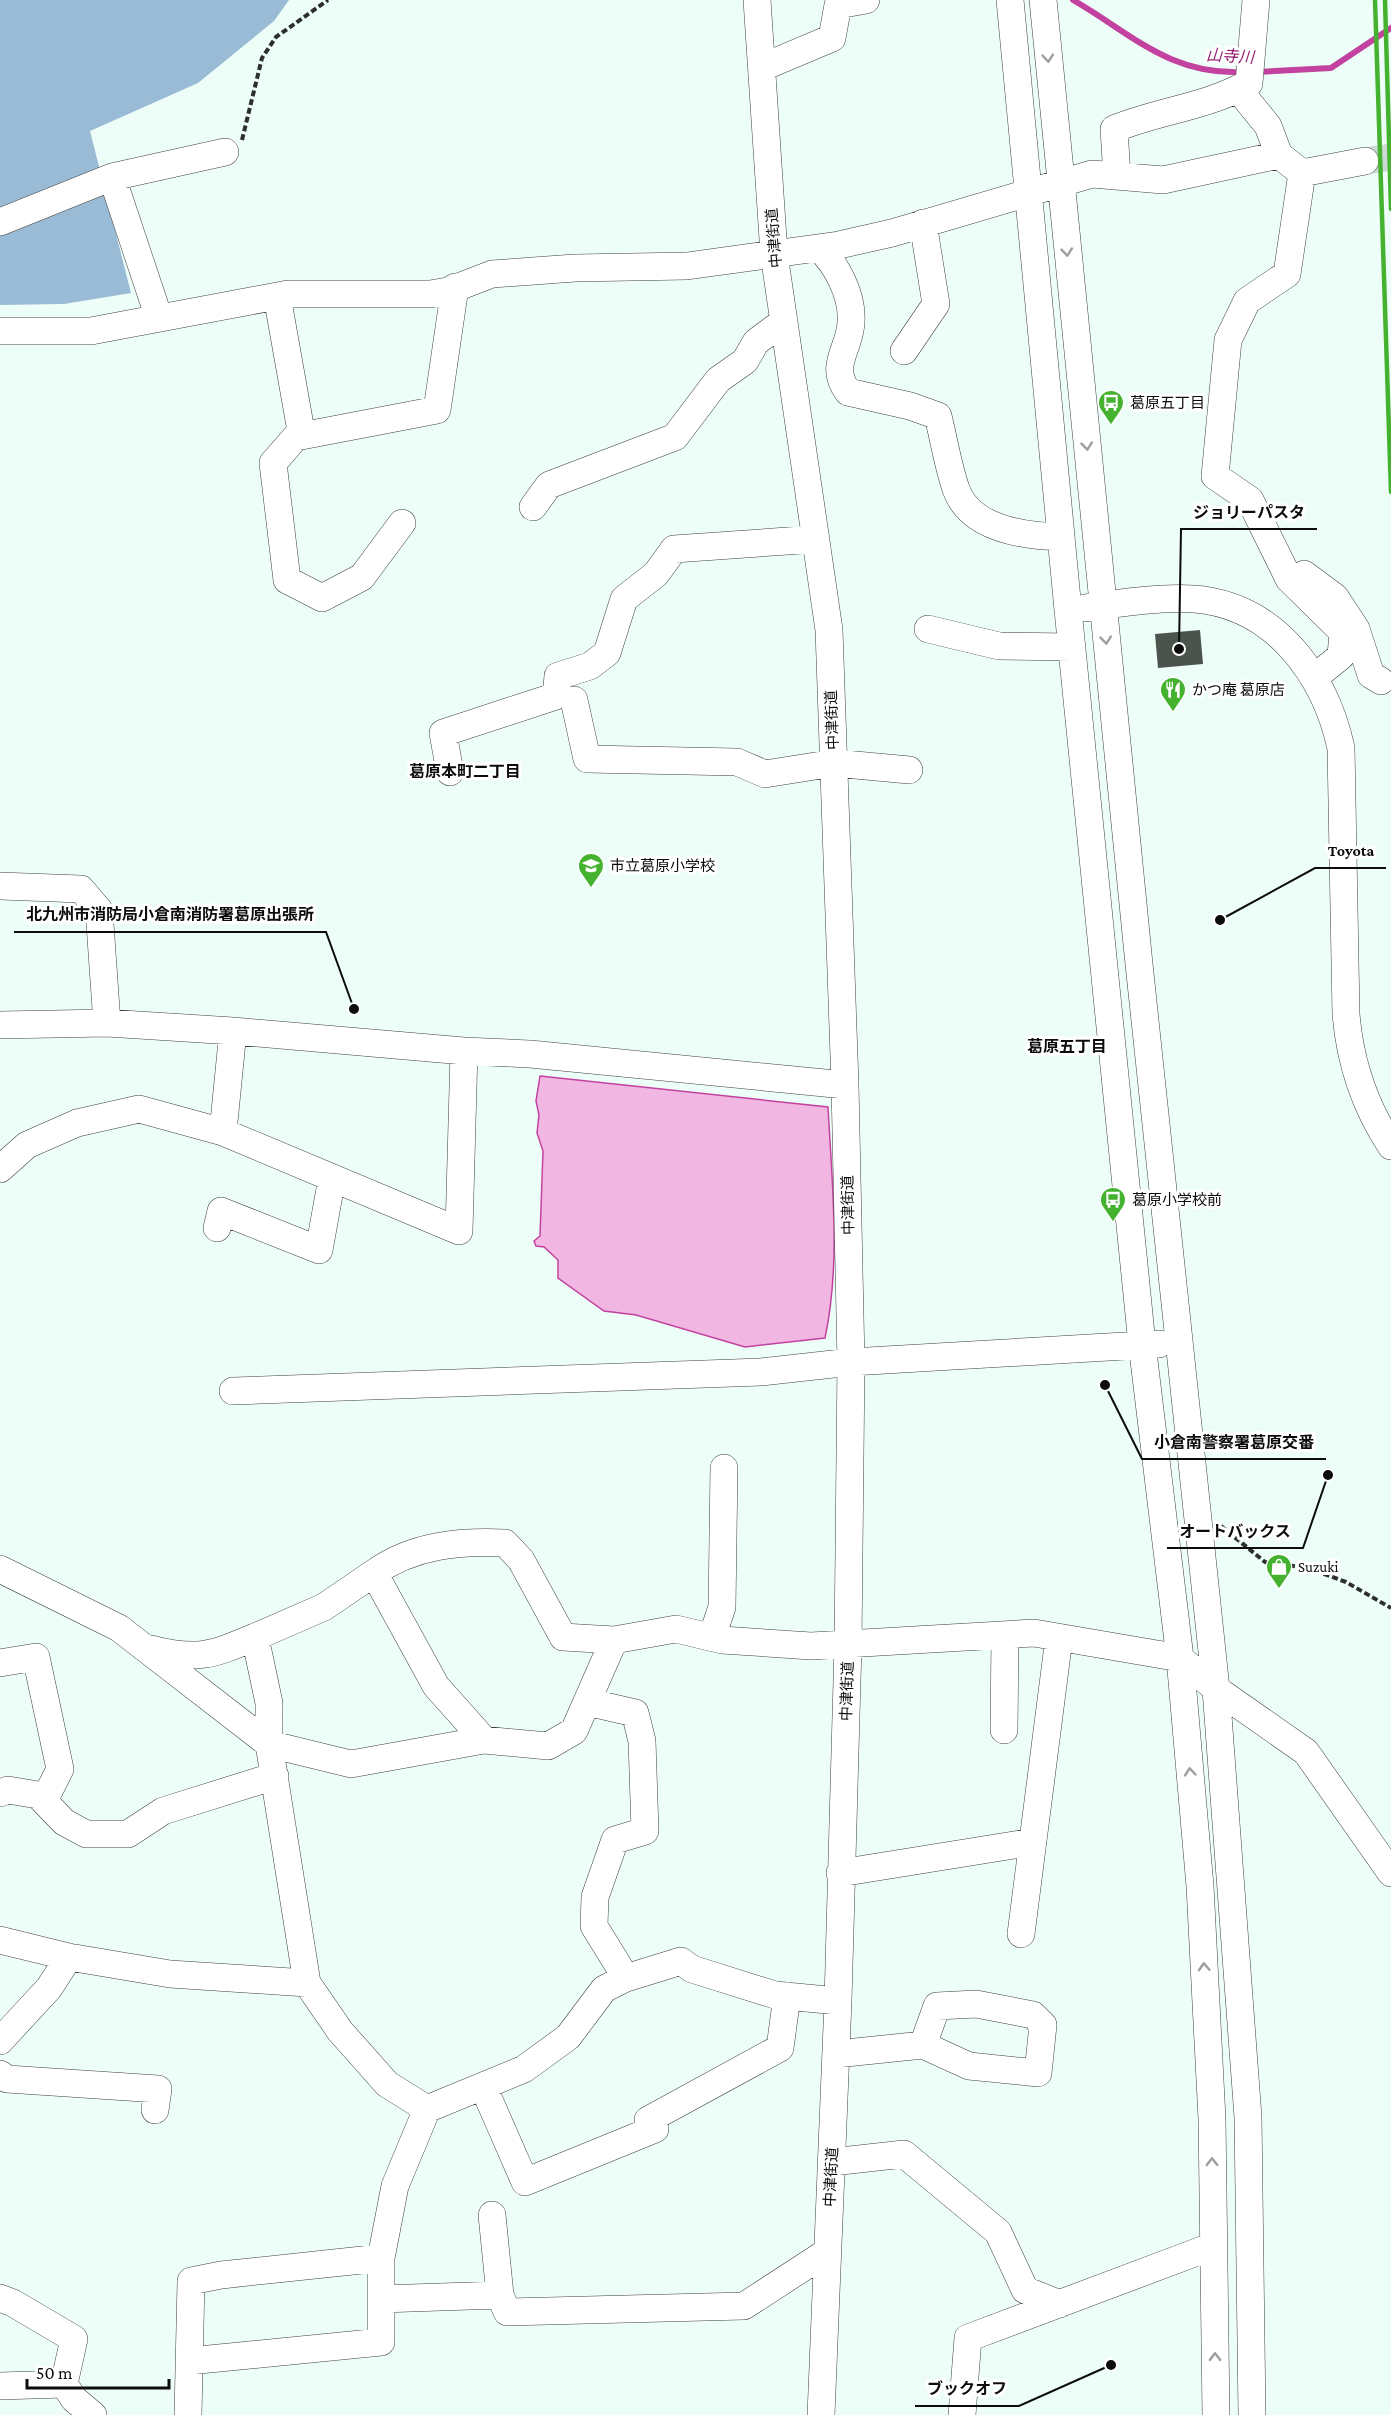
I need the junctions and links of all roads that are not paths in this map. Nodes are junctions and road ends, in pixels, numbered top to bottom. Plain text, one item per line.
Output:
1 (757, 0) edge
2 (866, 0) edge
3 (1010, 0) edge
4 (1043, 0) edge
5 (1256, 0) edge
6 (763, 67) junction
7 (1246, 77) junction
8 (225, 152) road end
9 (1279, 155) junction
10 (1365, 161) tunnel mouth
11 (1302, 173) junction
12 (1117, 176) junction
13 (112, 177) junction
14 (1060, 183) junction
15 (1029, 191) junction
16 (0, 222) edge
17 (923, 223) junction
18 (819, 248) junction
19 (774, 254) junction
20 (455, 287) junction
21 (277, 296) junction
22 (159, 318) junction
23 (784, 321) junction
24 (0, 331) edge
25 (904, 351) dead end
26 (296, 437) junction
27 (532, 507) dead end
28 (402, 523) dead end
29 (1061, 537) junction
30 (816, 539) junction
31 (1289, 579) junction
32 (1102, 606) junction
33 (1068, 610) junction
34 (928, 629) dead end
35 (1071, 647) junction
36 (1315, 677) junction
37 (1381, 681) dead end
38 (574, 700) dead end
39 (834, 763) junction
40 (909, 770) dead end
41 (450, 772) dead end
42 (0, 886) edge
43 (107, 1023) junction
44 (0, 1026) edge
45 (233, 1031) junction
46 (464, 1051) junction
47 (845, 1085) junction
48 (223, 1132) junction
49 (1391, 1146) edge
50 (0, 1169) edge
51 (332, 1178) junction
52 (217, 1228) dead end
53 (1142, 1344) junction
54 (1179, 1344) junction
55 (851, 1362) junction
56 (233, 1391) dead end
57 (724, 1468) dead end
58 (0, 1569) edge
59 (374, 1573) junction
60 (1005, 1635) junction
61 (255, 1637) junction
62 (712, 1637) junction
63 (1059, 1638) junction
64 (614, 1640) junction
65 (848, 1645) junction
66 (144, 1648) junction
67 (1180, 1658) junction
68 (0, 1663) edge
69 (1216, 1689) junction
70 (587, 1702) junction
71 (1004, 1730) dead end
72 (484, 1740) junction
73 (269, 1744) junction
74 (274, 1776) junction
75 (0, 1793) edge
76 (44, 1801) junction
77 (1033, 1842) junction
78 (840, 1873) junction
79 (1391, 1873) edge
80 (1021, 1934) dead end
81 (0, 1940) edge
82 (69, 1957) junction
83 (626, 1978) junction
84 (307, 1983) junction
85 (788, 1996) junction
86 (838, 2001) junction
87 (0, 2041) edge
88 (923, 2046) dead end
89 (836, 2054) junction
90 (0, 2074) edge
91 (483, 2086) junction
92 (427, 2109) junction
93 (155, 2110) dead end
94 (832, 2162) junction
95 (492, 2215) dead end
96 (1213, 2246) junction
97 (827, 2252) junction
98 (381, 2258) junction
99 (500, 2295) junction
100 (0, 2298) edge
101 (381, 2299) junction
102 (1060, 2304) junction
103 (189, 2361) junction
104 (64, 2384) junction
105 (0, 2386) edge
106 (93, 2415) edge
107 (188, 2415) edge
108 (821, 2415) edge
109 (962, 2415) edge
110 (1216, 2415) edge
111 (1252, 2415) edge

1 - 6 street, 中津街道
2 - 6 street
3 - 15 street
4 -> 14 street
5 - 7 street
6 - 19 street, 中津街道
7 - 9 street
7 - 12 street
8 - 13 street
9 - 11 street
9 - 12 street
10 - 11 street
11 - 31 street
12 - 14 street
13 - 16 street
13 - 22 street
14 - 15 street
14 -> 32 street
15 - 17 street
15 - 29 street
17 - 18 street
17 - 25 street
18 - 19 street
18 - 29 street
19 - 20 street
19 - 23 street, 中津街道
20 - 21 street
20 - 26 street
21 - 22 street
21 - 26 street
22 - 24 street
23 - 27 street
23 - 30 street, 中津街道
26 - 28 street
29 - 33 street
30 - 39 street, 中津街道
30 - 41 street
31 - 36 street
31 - 37 street
32 - 33 street
32 - 36 street
32 -> 54 street
33 - 35 street
34 - 35 street
35 - 53 street
36 - 49 street
38 - 39 street
39 - 40 street
39 - 47 street, 中津街道
42 - 43 street
43 - 44 street
43 - 45 street
45 - 46 street
45 - 48 street
46 - 47 street
46 - 51 street
47 - 55 street, 中津街道
48 - 50 street
48 - 51 street
51 - 52 street
53 - 54 street
53 - 55 street
53 - 67 street
54 - 69 street
55 - 56 street
55 - 65 street, 中津街道
57 - 62 street
58 - 66 street
59 - 61 street
59 - 64 street
59 - 72 street
60 - 63 street
60 - 65 street
60 - 71 street
61 - 66 street
61 - 73 street
62 - 64 street
62 - 65 street
63 - 67 street
63 - 77 street
64 - 70 street
65 - 78 street, 中津街道
66 - 73 street
67 - 69 street
96 -> 67 street
68 - 76 street
69 - 79 street
69 - 111 street
70 - 72 street
70 - 83 street
72 - 73 street
73 - 74 street
74 - 76 street
74 - 84 street
75 - 76 street
77 - 78 street
77 - 80 street
78 - 86 street, 中津街道
81 - 82 street
82 - 84 street
82 - 87 street
83 - 85 street
83 - 91 street
84 - 92 street
85 - 86 street
85 - 91 street
86 - 89 street, 中津街道
88 - 89 street
89 - 94 street, 中津街道
90 - 93 street
91 - 92 street
92 - 98 street
94 - 97 street, 中津街道
94 - 102 street
95 - 99 street
96 - 102 street
110 -> 96 street
97 - 99 street
97 - 108 street, 中津街道
98 - 101 street
98 - 103 street
99 - 101 street
100 - 104 street
101 - 103 street
102 - 109 street
103 - 107 street
104 - 105 street
104 - 106 street

